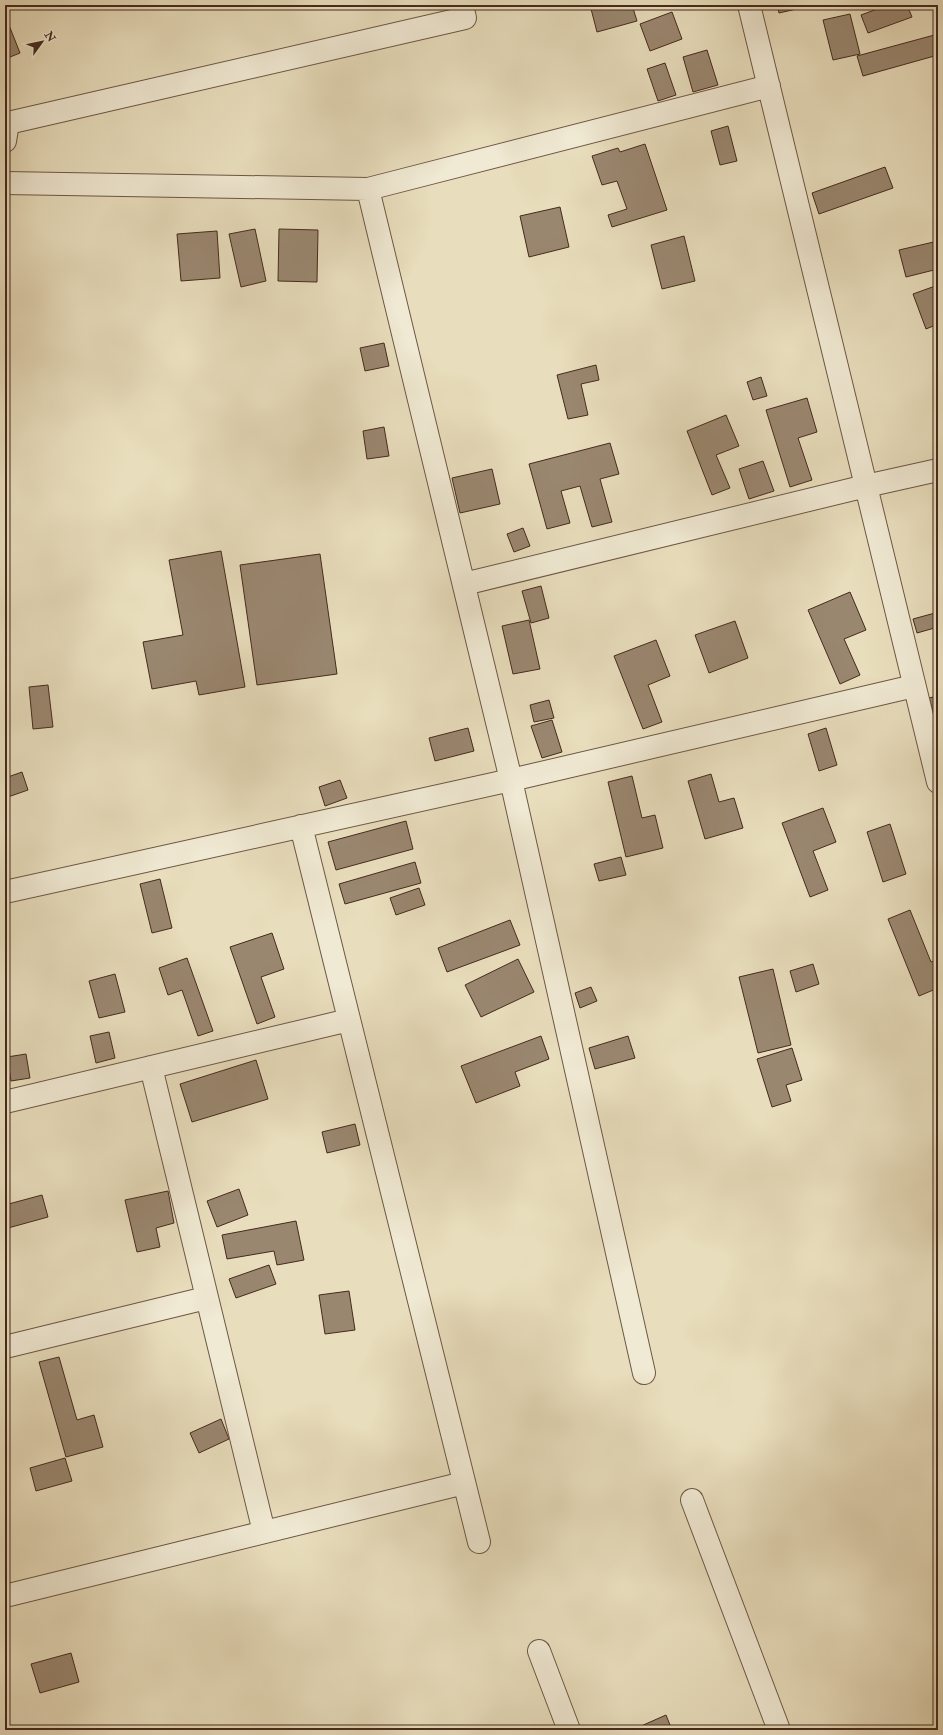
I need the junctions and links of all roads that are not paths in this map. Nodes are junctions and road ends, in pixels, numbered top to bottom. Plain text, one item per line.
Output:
1 (462, 5) edge
2 (749, 5) edge
3 (769, 86) junction
4 (5, 141) edge
5 (5, 183) edge
6 (368, 189) junction
7 (938, 470) edge
8 (866, 486) junction
9 (464, 584) junction
10 (914, 686) junction
11 (511, 780) junction
12 (938, 782) edge
13 (301, 826) junction
14 (5, 892) edge
15 (349, 1020) junction
16 (151, 1067) junction
17 (5, 1102) edge
18 (206, 1298) junction
19 (5, 1347) edge
20 (644, 1373) dead end
21 (464, 1483) junction
22 (692, 1500) dead end
23 (264, 1532) junction
24 (479, 1542) dead end
25 (5, 1596) edge
26 (539, 1651) dead end
27 (569, 1730) edge
28 (779, 1730) edge

1 - 4 street
2 - 3 street
3 - 6 street
3 - 8 street
5 - 6 street
6 - 9 street
7 - 8 street
8 - 9 street
8 - 10 street
9 - 11 street
10 - 11 street
10 - 12 street
11 - 13 street
11 - 20 street
13 - 14 street
13 - 15 street
15 - 16 street
15 - 21 street
16 - 17 street
16 - 18 street
18 - 19 street
18 - 23 street
21 - 23 street
21 - 24 street
22 - 28 street
23 - 25 street
26 - 27 street

